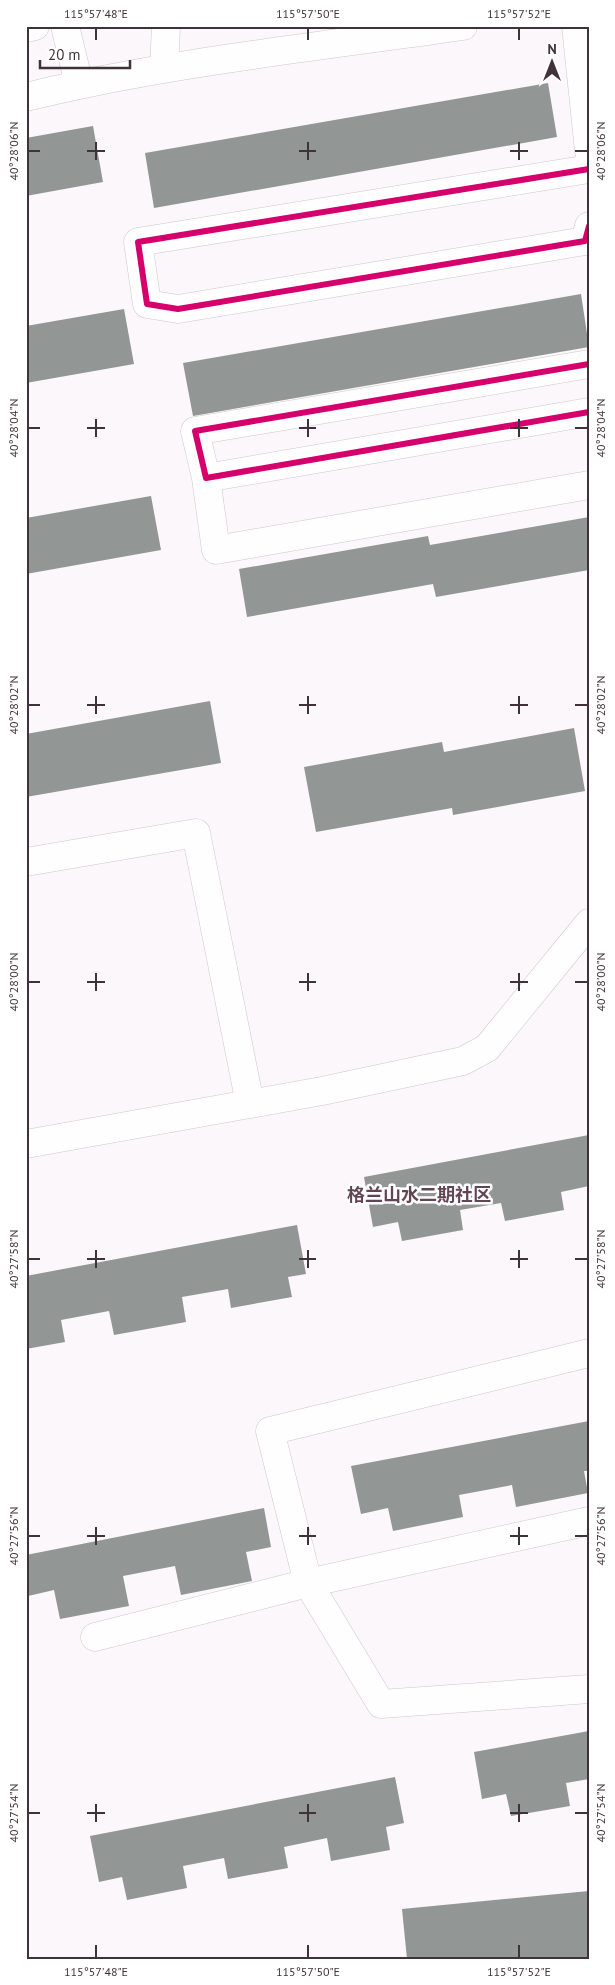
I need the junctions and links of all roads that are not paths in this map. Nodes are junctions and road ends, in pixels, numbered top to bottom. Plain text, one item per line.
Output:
1 (35, 26) edge
2 (65, 26) edge
3 (166, 26) edge
4 (463, 26) edge
5 (576, 26) edge
6 (26, 28) edge
7 (164, 69) junction
8 (79, 84) junction
9 (26, 97) edge
10 (589, 151) edge
11 (589, 169) edge
12 (589, 226) edge
13 (589, 364) edge
14 (589, 412) edge
15 (206, 478) junction
16 (589, 486) edge
17 (26, 862) edge
18 (589, 924) edge
19 (250, 1104) junction
20 (26, 1144) edge
21 (589, 1353) edge
22 (589, 1521) edge
23 (308, 1583) junction
24 (95, 1636) dead end
25 (589, 1688) edge

1 - 6 street
2 - 8 street
3 - 7 street
4 - 7 street
5 - 10 street
7 - 8 street
8 - 9 street
11 - 12 street
13 - 15 street
14 - 15 street
15 - 16 street
17 - 19 street
18 - 19 street
19 - 20 street
21 - 23 street
22 - 23 street
23 - 24 street
23 - 25 street

